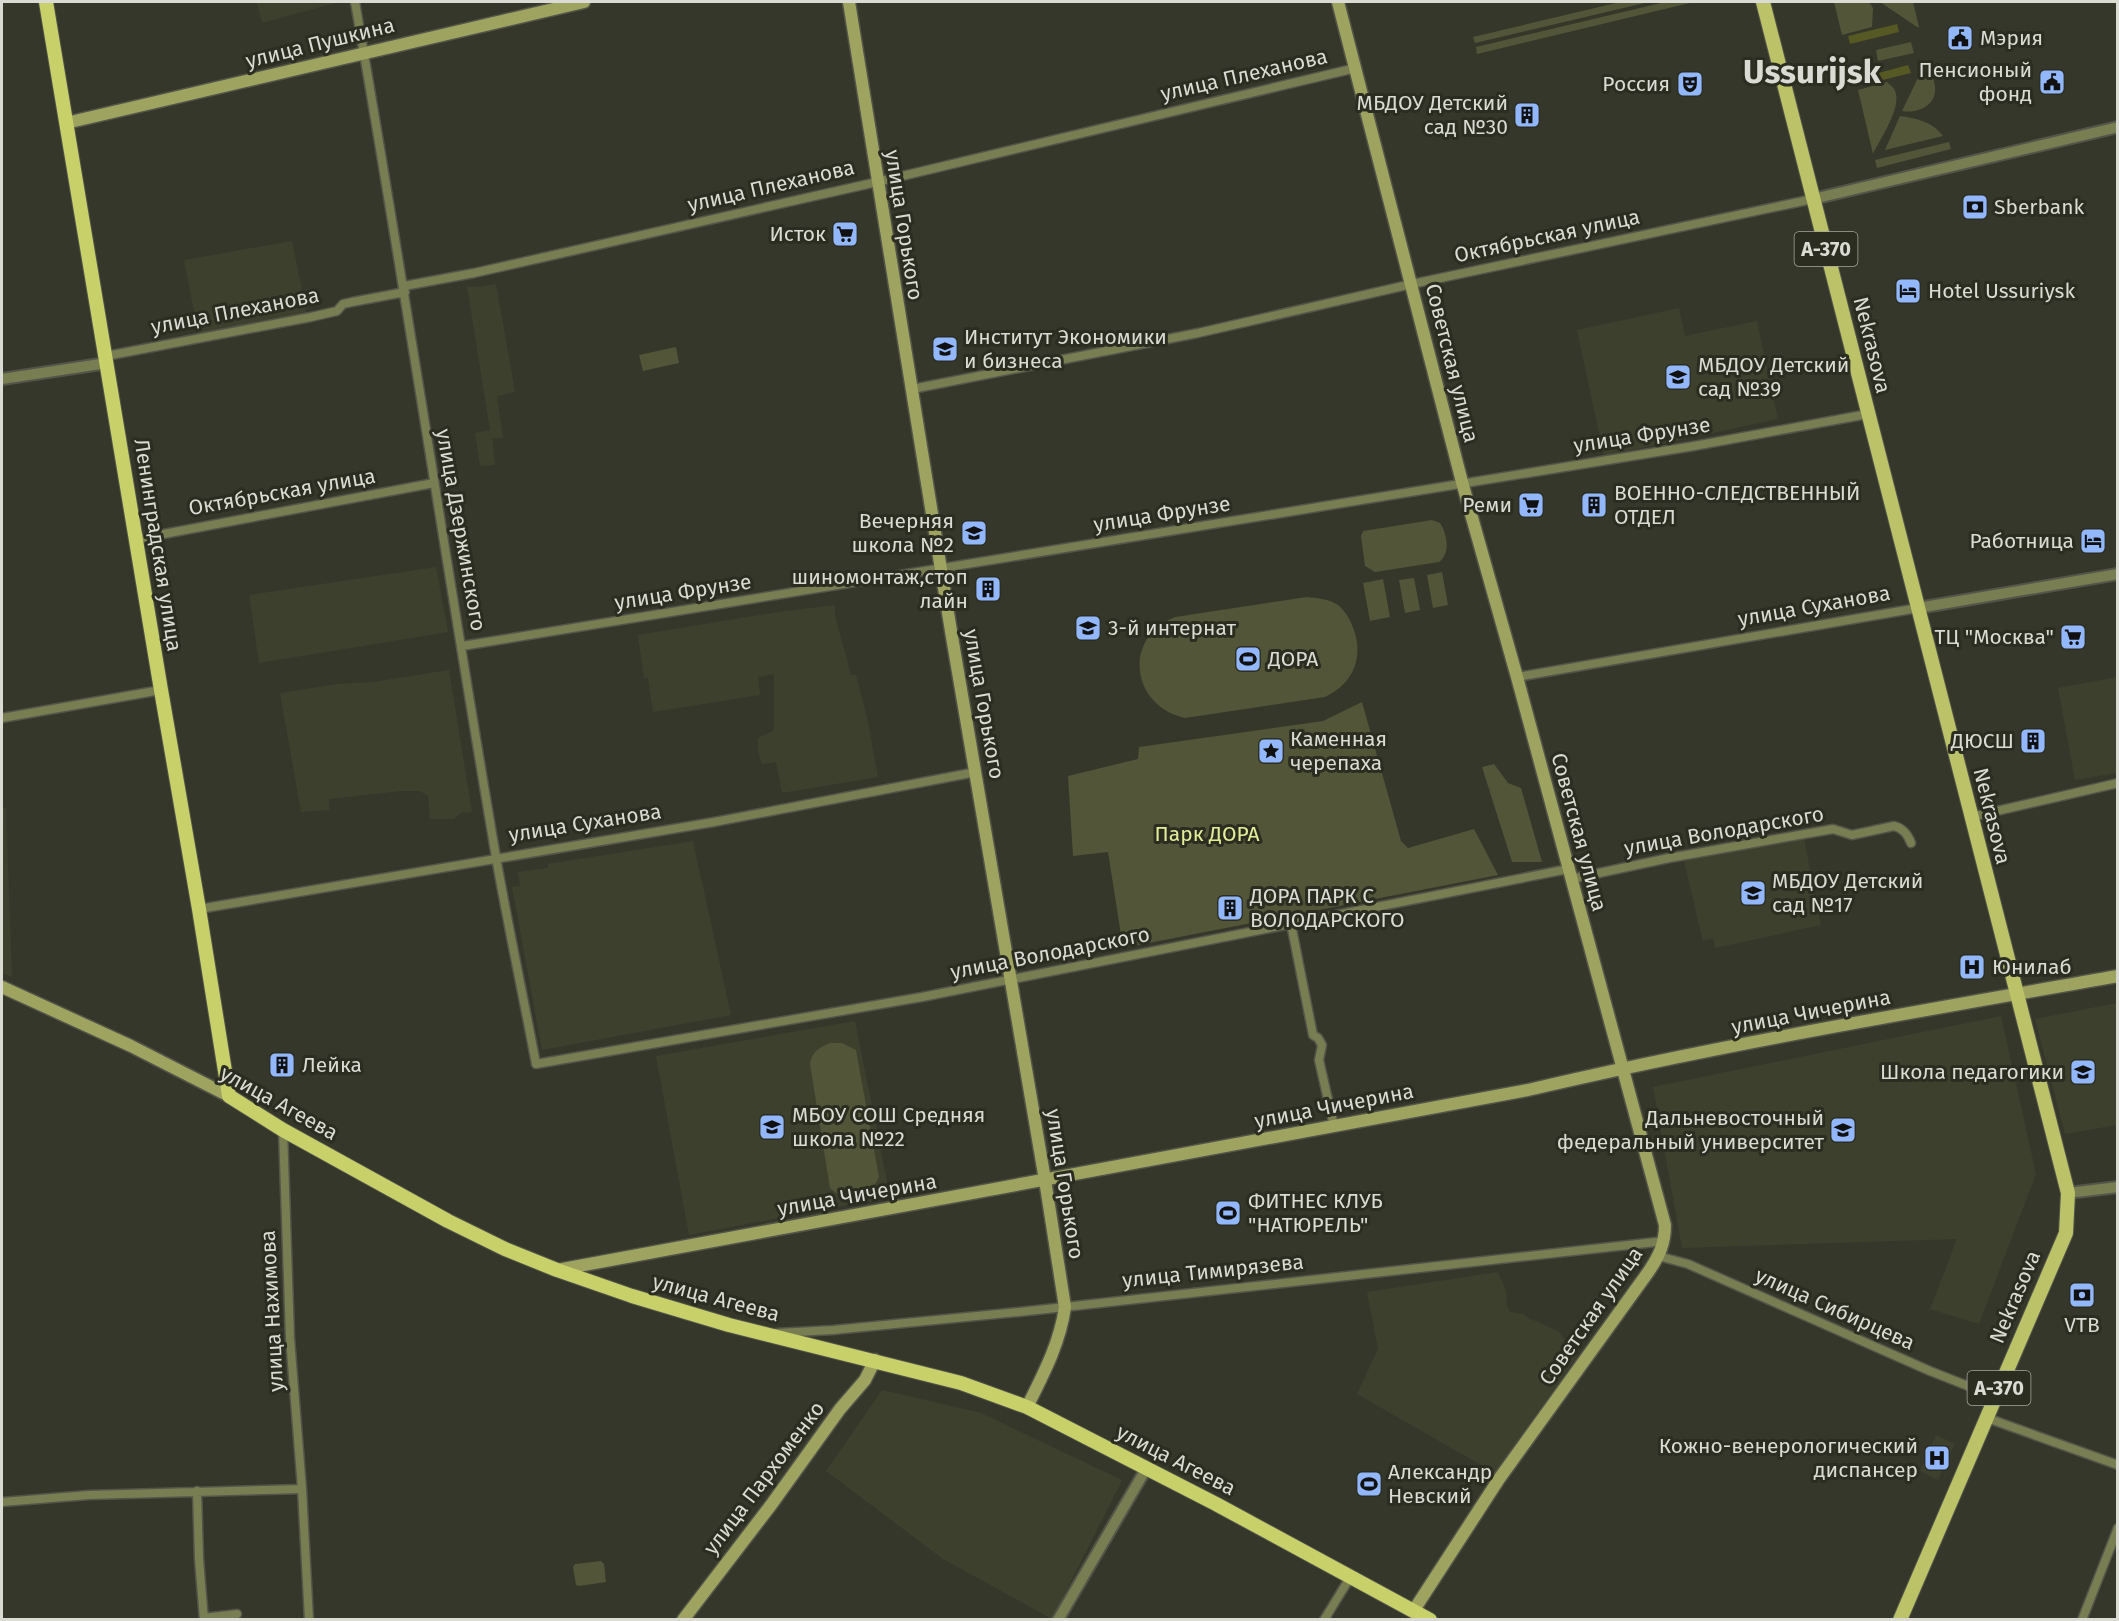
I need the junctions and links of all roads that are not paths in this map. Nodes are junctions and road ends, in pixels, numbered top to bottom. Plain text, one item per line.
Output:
1 (46, 2) edge
2 (356, 2) edge
3 (584, 2) edge
4 (849, 2) edge
5 (1338, 2) edge
6 (1763, 2) edge
7 (364, 52) junction
8 (1356, 68) junction
9 (66, 123) junction
10 (2118, 127) edge
11 (877, 182) junction
12 (1813, 199) junction
13 (1412, 284) junction
14 (404, 289) junction
15 (106, 360) junction
16 (2, 379) edge
17 (912, 389) junction
18 (1868, 414) junction
19 (1462, 482) junction
20 (434, 483) junction
21 (137, 539) junction
22 (941, 567) junction
23 (2118, 574) edge
24 (1918, 608) junction
25 (462, 646) junction
26 (1517, 677) junction
27 (160, 690) junction
28 (2, 718) edge
29 (976, 772) junction
30 (2118, 783) edge
31 (1971, 817) junction
32 (1911, 843) dead end
33 (496, 858) junction
34 (1570, 874) junction
35 (199, 909) junction
36 (1291, 924) junction
37 (2118, 976) edge
38 (1010, 979) junction
39 (2, 987) edge
40 (2016, 994) junction
41 (536, 1064) joint
42 (1623, 1069) junction
43 (229, 1096) junction
44 (1334, 1126) junction
45 (283, 1130) junction
46 (1046, 1180) junction
47 (2118, 1186) edge
48 (2068, 1193) junction
49 (1665, 1241) junction
50 (1659, 1256) junction
51 (557, 1270) junction
52 (1065, 1307) junction
53 (764, 1333) junction
54 (875, 1360) junction
55 (1996, 1397) junction
56 (1027, 1407) junction
57 (1987, 1419) junction
58 (2118, 1465) edge
59 (1146, 1468) junction
60 (302, 1489) junction
61 (197, 1491) junction
62 (2, 1502) edge
63 (2118, 1528) edge
64 (1351, 1576) junction
65 (1414, 1610) junction
66 (237, 1614) dead end
67 (204, 1618) edge
68 (309, 1620) edge
69 (682, 1620) edge
70 (1058, 1620) edge
71 (1324, 1620) edge
72 (1430, 1620) edge
73 (1900, 1620) edge
74 (2082, 1620) edge

1 - 9 highway, Ленинградская улица
2 - 7 street, улица Дзержинского
3 - 7 main road, улица Пушкина
4 - 11 main road, улица Горького
5 - 8 main road, Советская улица
6 - 12 main road, Nekrasova / А-370
7 - 9 main road, улица Пушкина
7 - 14 street, улица Дзержинского
8 - 11 street, улица Плеханова
8 - 13 main road, Советская улица
9 - 15 highway, Ленинградская улица
10 - 12 street, Октябрьская улица
11 - 14 street, улица Плеханова
11 - 17 main road, улица Горького
12 - 13 street, Октябрьская улица
12 - 18 main road, Nekrasova / А-370
13 - 17 street, Октябрьская улица
13 - 19 main road, Советская улица
14 - 15 street, улица Плеханова
14 - 20 street, улица Дзержинского
15 - 16 street, улица Плеханова
15 - 21 highway, Ленинградская улица
17 - 22 main road, улица Горького
18 - 19 street, улица Фрунзе
18 - 24 main road, Nekrasova / А-370
19 - 22 street, улица Фрунзе
19 - 26 main road, Советская улица
20 - 21 street, Октябрьская улица
20 - 25 street, улица Дзержинского
21 - 27 highway, Ленинградская улица
22 - 25 street, улица Фрунзе
22 - 29 main road, улица Горького
23 - 24 street, улица Суханова
24 - 26 street, улица Суханова
24 - 31 main road, Nekrasova / А-370
25 - 33 street, улица Дзержинского
26 - 34 main road, Советская улица
27 - 28 street
27 - 35 highway, Ленинградская улица
29 - 33 street, улица Суханова
29 - 38 main road, улица Горького
30 - 31 street
31 - 40 main road, Nekrasova / А-370
32 - 34 street, улица Володарского
33 - 35 street, улица Суханова
33 - 41 street, улица Дзержинского
34 - 36 street, улица Володарского
34 - 42 main road, Советская улица
35 - 43 highway, Ленинградская улица
36 - 38 street, улица Володарского
36 - 44 street
37 - 40 main road, улица Чичерина
38 - 41 street, улица Володарского
38 - 46 main road, улица Горького
39 - 43 main road, улица Агеева
40 - 42 main road, улица Чичерина
40 - 48 main road, Nekrasova / А-370
42 - 44 main road, улица Чичерина
42 - 49 main road, Советская улица
43 - 45 highway, улица Агеева
44 - 46 main road, улица Чичерина
45 - 51 highway, улица Агеева
45 - 60 street, улица Нахимова
46 - 51 main road, улица Чичерина
46 - 52 main road, улица Горького
47 - 48 street
48 - 55 main road, Nekrasova / А-370
49 - 50 main road, Советская улица
49 - 52 street, улица Тимирязева
50 - 55 street, улица Сибирцева
50 - 65 main road, Советская улица
51 - 53 highway, улица Агеева
52 - 53 street, улица Тимирязева
52 - 56 main road, улица Горького
53 - 54 highway, улица Агеева
54 - 56 highway, улица Агеева
54 - 69 main road, улица Пархоменко
55 - 57 main road, Nekrasova / А-370
56 - 59 highway, улица Агеева
57 - 58 street
57 - 73 main road, Nekrasova / А-370
59 - 64 highway, улица Агеева
59 - 70 street
60 - 61 street
60 - 68 street, улица Нахимова
61 - 62 street
61 - 67 street
63 - 74 street
64 - 65 highway, улица Агеева
64 - 71 street
65 - 72 highway, улица Агеева
66 - 67 street

